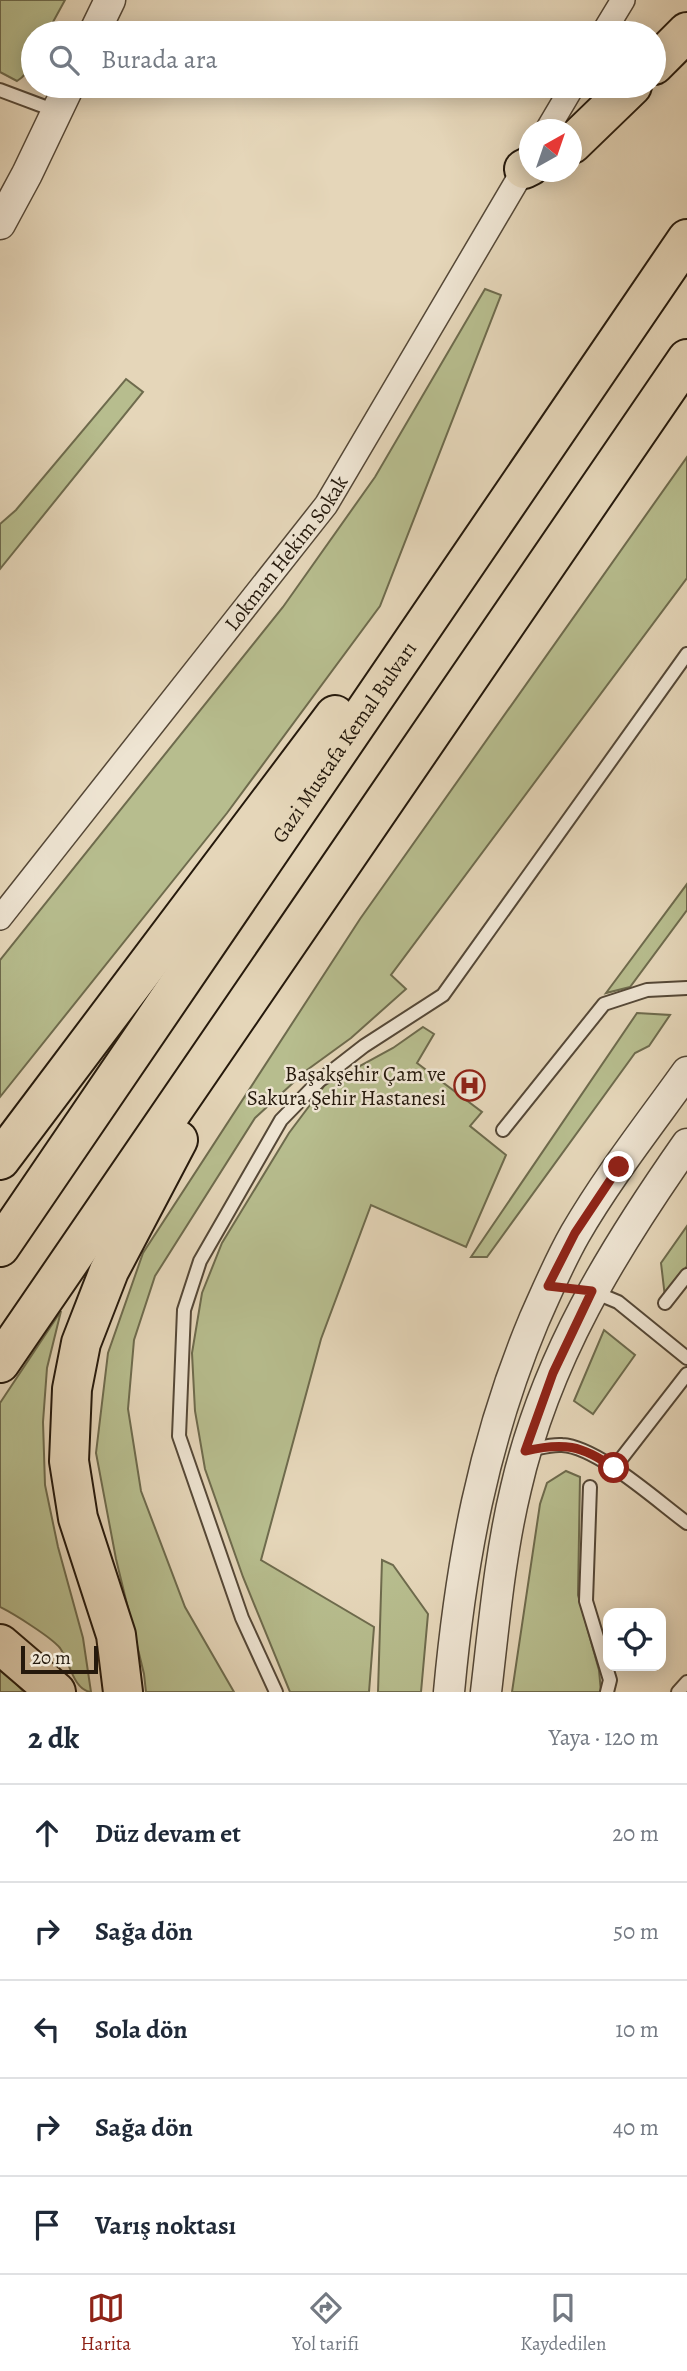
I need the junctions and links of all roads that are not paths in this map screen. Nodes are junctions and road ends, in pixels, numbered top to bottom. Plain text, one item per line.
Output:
1 (110, 0) edge
2 (623, 0) edge
3 (100, 21) edge
4 (610, 21) edge
5 (687, 32) edge
6 (666, 53) edge
7 (0, 90) edge
8 (21, 93) edge
9 (566, 98) edge
10 (620, 98) edge
11 (62, 99) edge
12 (554, 119) edge
13 (582, 134) edge
14 (519, 180) edge
15 (0, 224) edge
16 (687, 239) edge
17 (687, 359) edge
18 (475, 551) junction
19 (687, 654) edge
20 (0, 918) edge
21 (262, 982) junction
22 (687, 988) edge
23 (687, 1072) edge
24 (503, 1130) dead end
25 (687, 1144) edge
26 (0, 1160) edge
27 (0, 1247) edge
28 (687, 1275) edge
29 (548, 1286) junction
30 (592, 1291) junction
31 (665, 1303) dead end
32 (687, 1358) edge
33 (0, 1363) edge
34 (687, 1374) edge
35 (525, 1451) junction
36 (614, 1468) junction
37 (590, 1487) dead end
38 (687, 1523) edge
39 (0, 1644) edge
40 (687, 1682) edge
41 (56, 1692) edge
42 (123, 1692) edge
43 (276, 1692) edge
44 (449, 1692) edge
45 (486, 1692) edge
46 (607, 1692) edge
47 (678, 1692) edge

1 - 3 street
2 - 4 street
5 - 6 highway
7 - 8 lane
9 - 12 street
10 - 13 highway
11 - 15 street
14 - 20 street, Lokman Hekim Sokak
16 - 18 highway, Gazi Mustafa Kemal Bulvarı
17 - 21 highway
18 - 26 highway
18 - 27 highway, Gazi Mustafa Kemal Bulvarı
19 - 43 lane
21 - 33 highway
21 - 42 highway
22 - 24 lane
23 - 29 street
25 - 30 street
28 - 31 lane
29 - 30 street
29 - 44 street
30 - 32 lane
30 - 35 street
34 - 36 lane
35 - 36 lane
35 - 45 street
36 - 38 lane
37 - 46 lane
39 - 41 highway
40 - 47 lane

